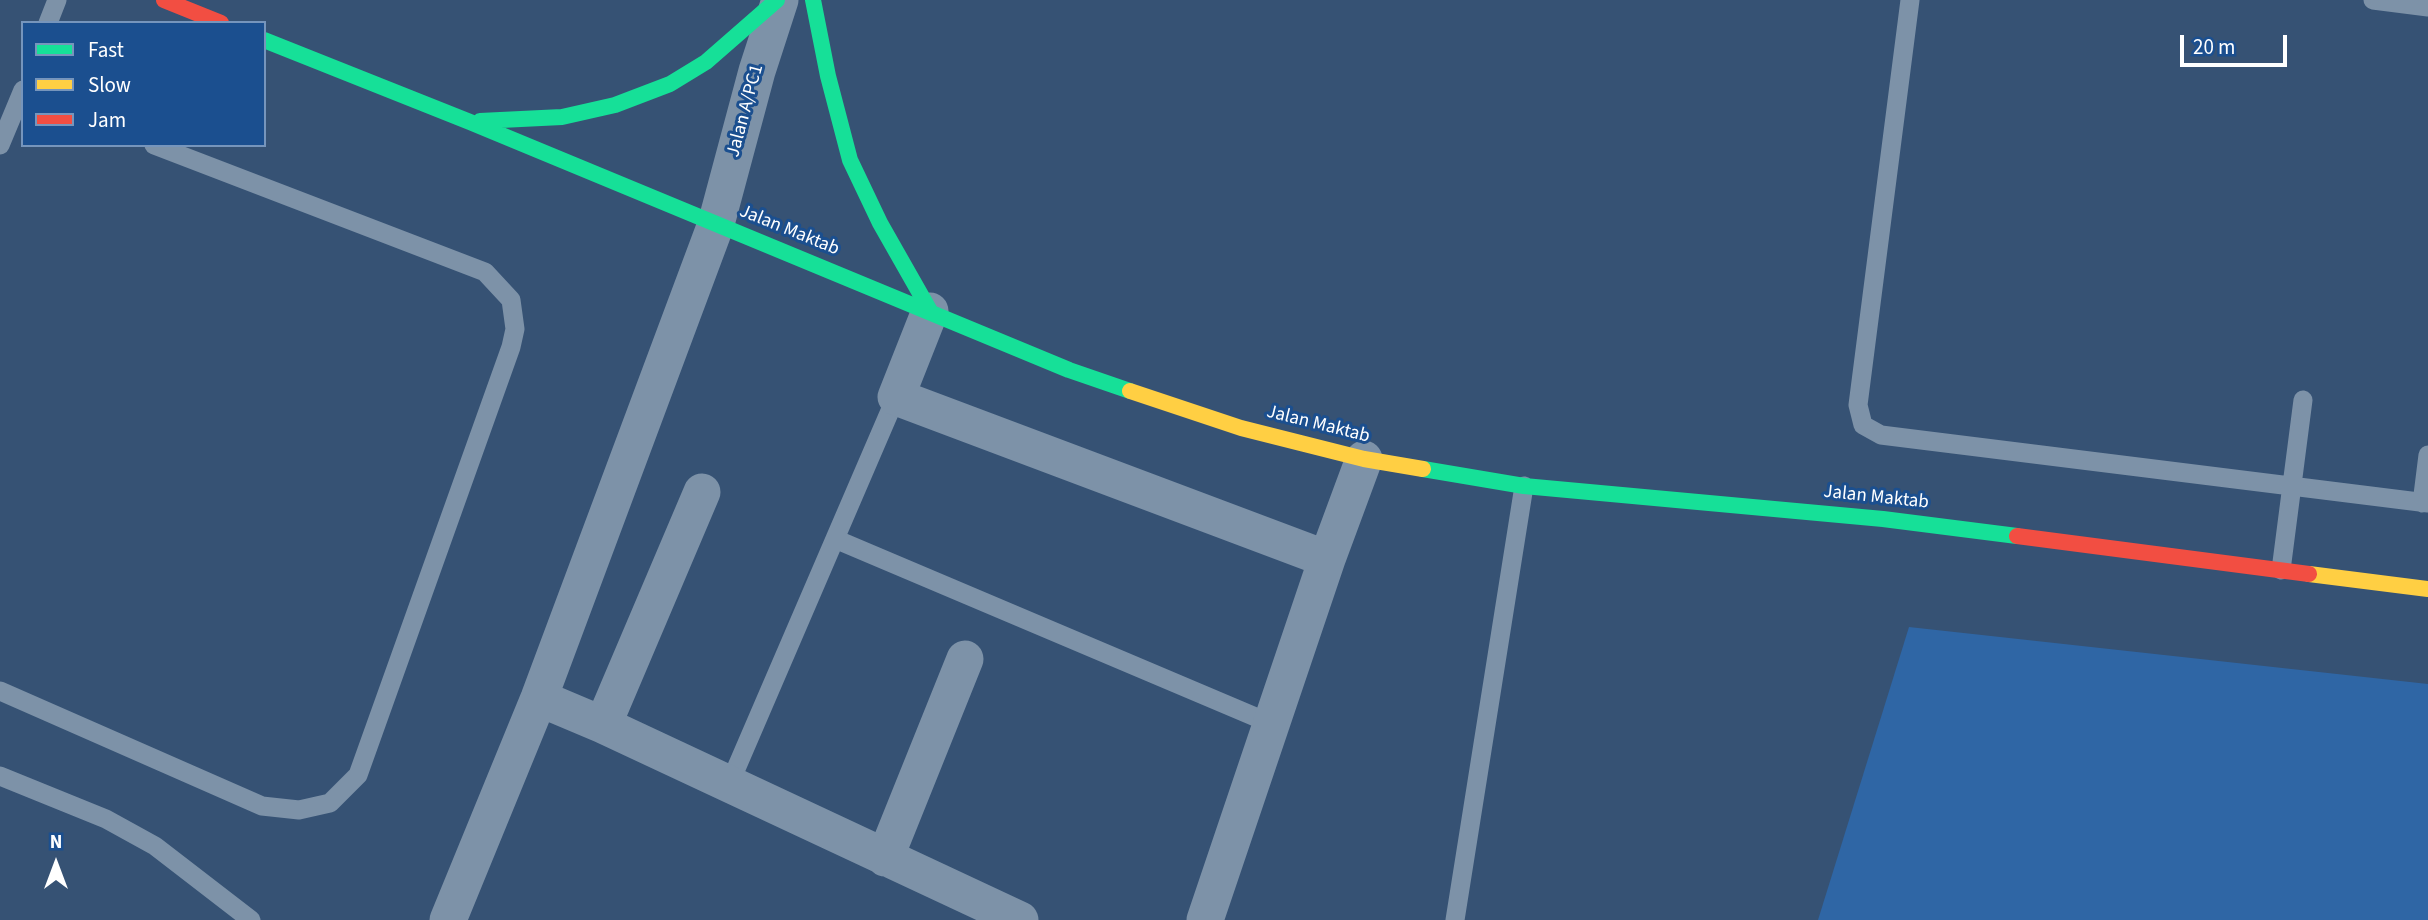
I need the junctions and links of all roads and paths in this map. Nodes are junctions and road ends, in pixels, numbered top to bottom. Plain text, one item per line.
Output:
1 (57, 0) edge
2 (164, 0) edge
3 (779, 0) edge
4 (813, 0) edge
5 (1910, 0) edge
6 (2373, 0) edge
7 (2428, 7) edge
8 (49, 21) edge
9 (216, 21) edge
10 (266, 41) edge
11 (21, 95) edge
12 (470, 122) junction
13 (0, 145) edge
14 (159, 147) edge
15 (716, 224) junction
16 (930, 310) junction
17 (896, 397) junction
18 (2303, 400) dead end
19 (2428, 455) edge
20 (1364, 459) junction
21 (1524, 486) junction
22 (2292, 486) junction
23 (702, 492) dead end
24 (2425, 503) edge
25 (835, 539) junction
26 (1327, 559) junction
27 (2281, 570) junction
28 (2428, 589) edge
29 (965, 659) dead end
30 (0, 691) edge
31 (539, 698) junction
32 (1272, 724) junction
33 (603, 725) junction
34 (0, 776) edge
35 (729, 785) junction
36 (884, 858) junction
37 (251, 920) edge
38 (448, 920) edge
39 (1020, 920) edge
40 (1205, 920) edge
41 (1455, 920) edge

1 - 8 lane
2 - 9 street
3 - 12 street
3 - 15 street, Jalan A/PC1
4 - 16 street
5 - 22 lane
6 - 7 lane
10 - 12 street, Jalan Maktab
11 - 13 lane
12 - 15 street, Jalan Maktab
14 - 30 lane
15 - 16 street, Jalan Maktab
15 - 31 street, Jalan A/PC1
16 - 17 street
16 - 20 street, Jalan Maktab
17 - 25 lane
17 - 26 street
18 - 22 lane
19 - 24 lane
20 - 21 street, Jalan Maktab
20 - 26 street
21 - 27 street, Jalan Maktab
21 - 41 lane
22 - 24 lane
22 - 27 lane
23 - 33 street
25 - 32 lane
25 - 35 lane
26 - 32 street
27 - 28 street, Jalan Maktab
29 - 36 street
31 - 33 street
31 - 38 street, Jalan A/PC1
32 - 40 street
33 - 35 street
34 - 37 lane
35 - 36 street
36 - 39 street

